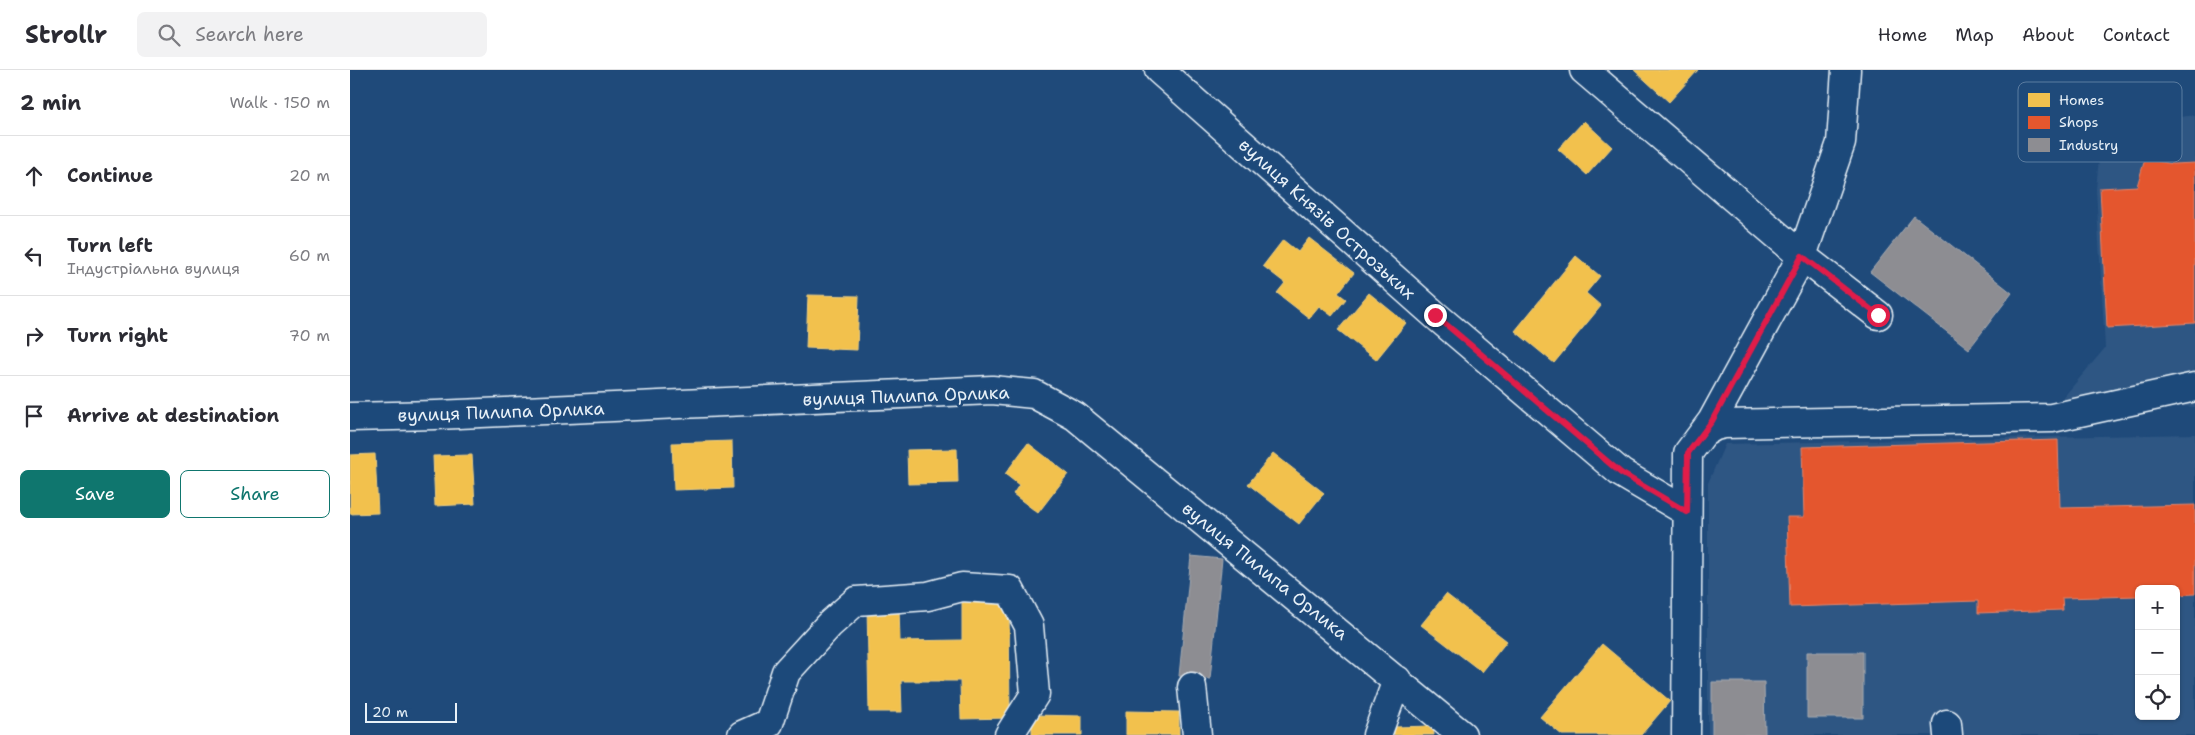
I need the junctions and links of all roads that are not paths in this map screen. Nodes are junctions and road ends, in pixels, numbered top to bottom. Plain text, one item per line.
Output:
1 (1159, 70) edge
2 (1584, 70) edge
3 (1846, 70) edge
4 (1802, 256) junction
5 (1878, 315) dead end
6 (2195, 386) edge
7 (350, 417) edge
8 (1703, 433) junction
9 (1687, 512) junction
10 (1397, 680) junction
11 (1192, 687) dead end
12 (742, 735) edge
13 (1009, 735) edge
14 (1197, 735) edge
15 (1377, 735) edge
16 (1462, 735) edge
17 (1686, 735) edge

1 - 9 street, вулиця Князів Острозьких
2 - 4 street
3 - 4 street
4 - 5 street
4 - 8 street
6 - 8 street
7 - 10 street, вулиця Пилипа Орлика
8 - 9 street
9 - 17 street
10 - 15 street
10 - 16 street, вулиця Пилипа Орлика
11 - 14 street
12 - 13 street

